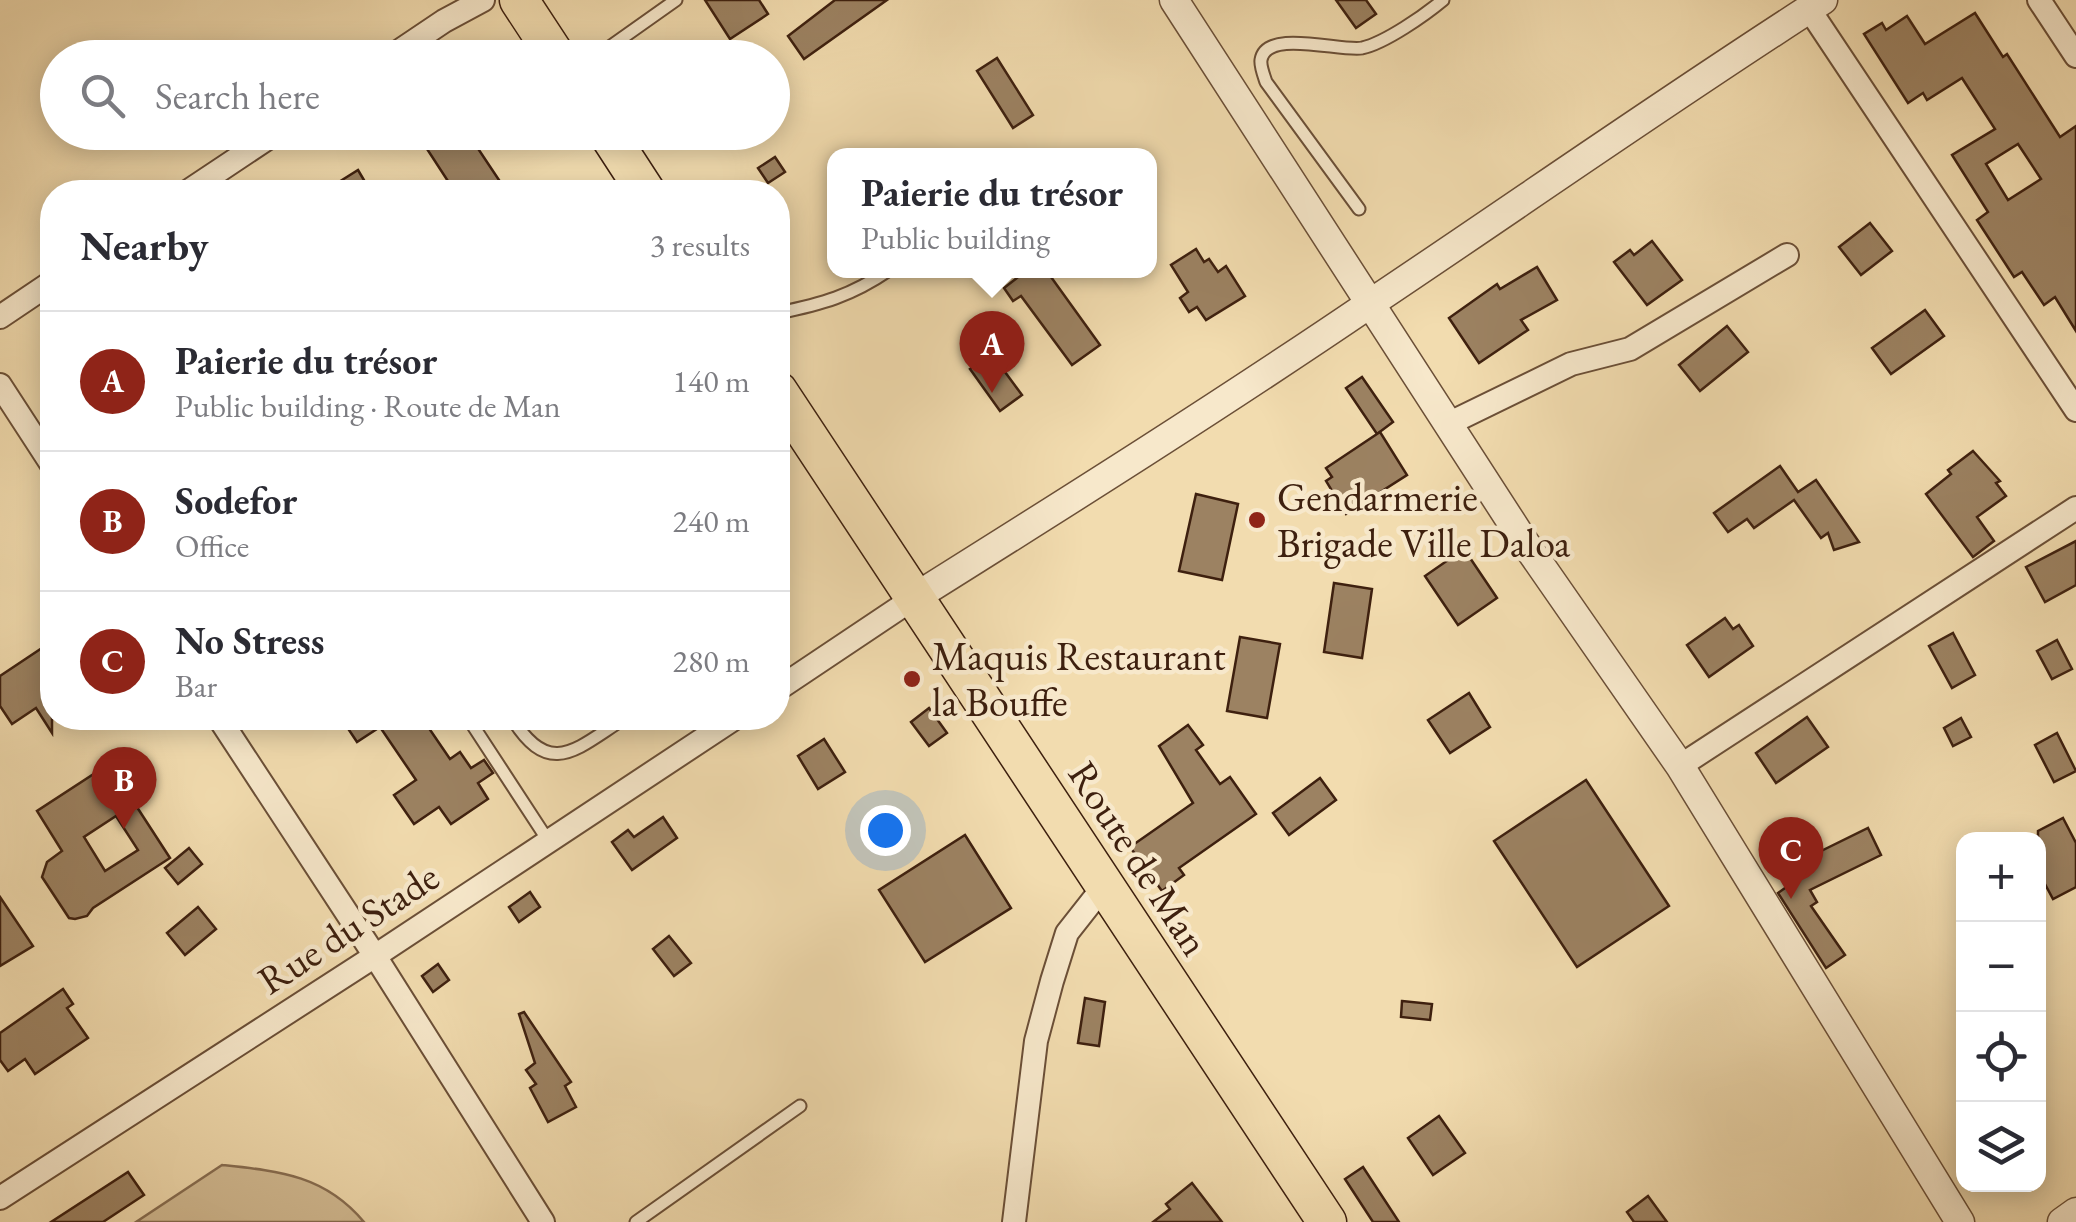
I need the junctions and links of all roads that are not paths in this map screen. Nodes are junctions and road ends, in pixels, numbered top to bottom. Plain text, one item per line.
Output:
1 (484, 0) edge
2 (519, 0) edge
3 (676, 0) edge
4 (1442, 0) edge
5 (2039, 0) edge
6 (1181, 4) edge
7 (1816, 4) edge
8 (416, 40) edge
9 (545, 40) edge
10 (619, 40) edge
11 (2076, 56) edge
12 (250, 150) edge
13 (619, 150) edge
14 (205, 180) edge
15 (638, 180) edge
16 (1359, 209) dead end
17 (1787, 255) dead end
18 (878, 278) edge
19 (40, 290) edge
20 (1371, 304) junction
21 (790, 311) edge
22 (0, 317) edge
23 (0, 385) edge
24 (790, 410) edge
25 (2076, 410) edge
26 (1448, 424) junction
27 (40, 447) edge
28 (2076, 508) edge
29 (914, 598) junction
30 (790, 682) edge
31 (226, 730) edge
32 (476, 730) edge
33 (519, 730) edge
34 (606, 730) edge
35 (717, 730) edge
36 (1680, 766) junction
37 (548, 842) junction
38 (1104, 886) junction
39 (375, 956) junction
40 (800, 1106) dead end
41 (0, 1198) edge
42 (2076, 1212) edge
43 (543, 1222) edge
44 (636, 1222) edge
45 (1014, 1222) edge
46 (1327, 1222) edge
47 (1960, 1222) edge
48 (2062, 1222) edge

1 - 8 street
2 - 9 highway
3 - 10 lane
4 - 16 lane
5 - 11 street
6 - 20 street
7 - 20 street
7 - 25 street
12 - 14 street
13 - 15 highway
17 - 26 street
18 - 21 lane
19 - 22 street
20 - 26 street
20 - 29 street
23 - 27 street
24 - 29 highway, Route de Man
26 - 36 street
28 - 36 street
29 - 30 street
29 - 38 highway, Route de Man
31 - 39 street
32 - 37 lane
33 - 34 lane
35 - 37 street, Rue du Stade
36 - 47 street
37 - 39 street, Rue du Stade
38 - 45 street
38 - 46 highway, Route de Man
39 - 41 street, Rue du Stade
39 - 43 street
40 - 44 lane
42 - 48 street

